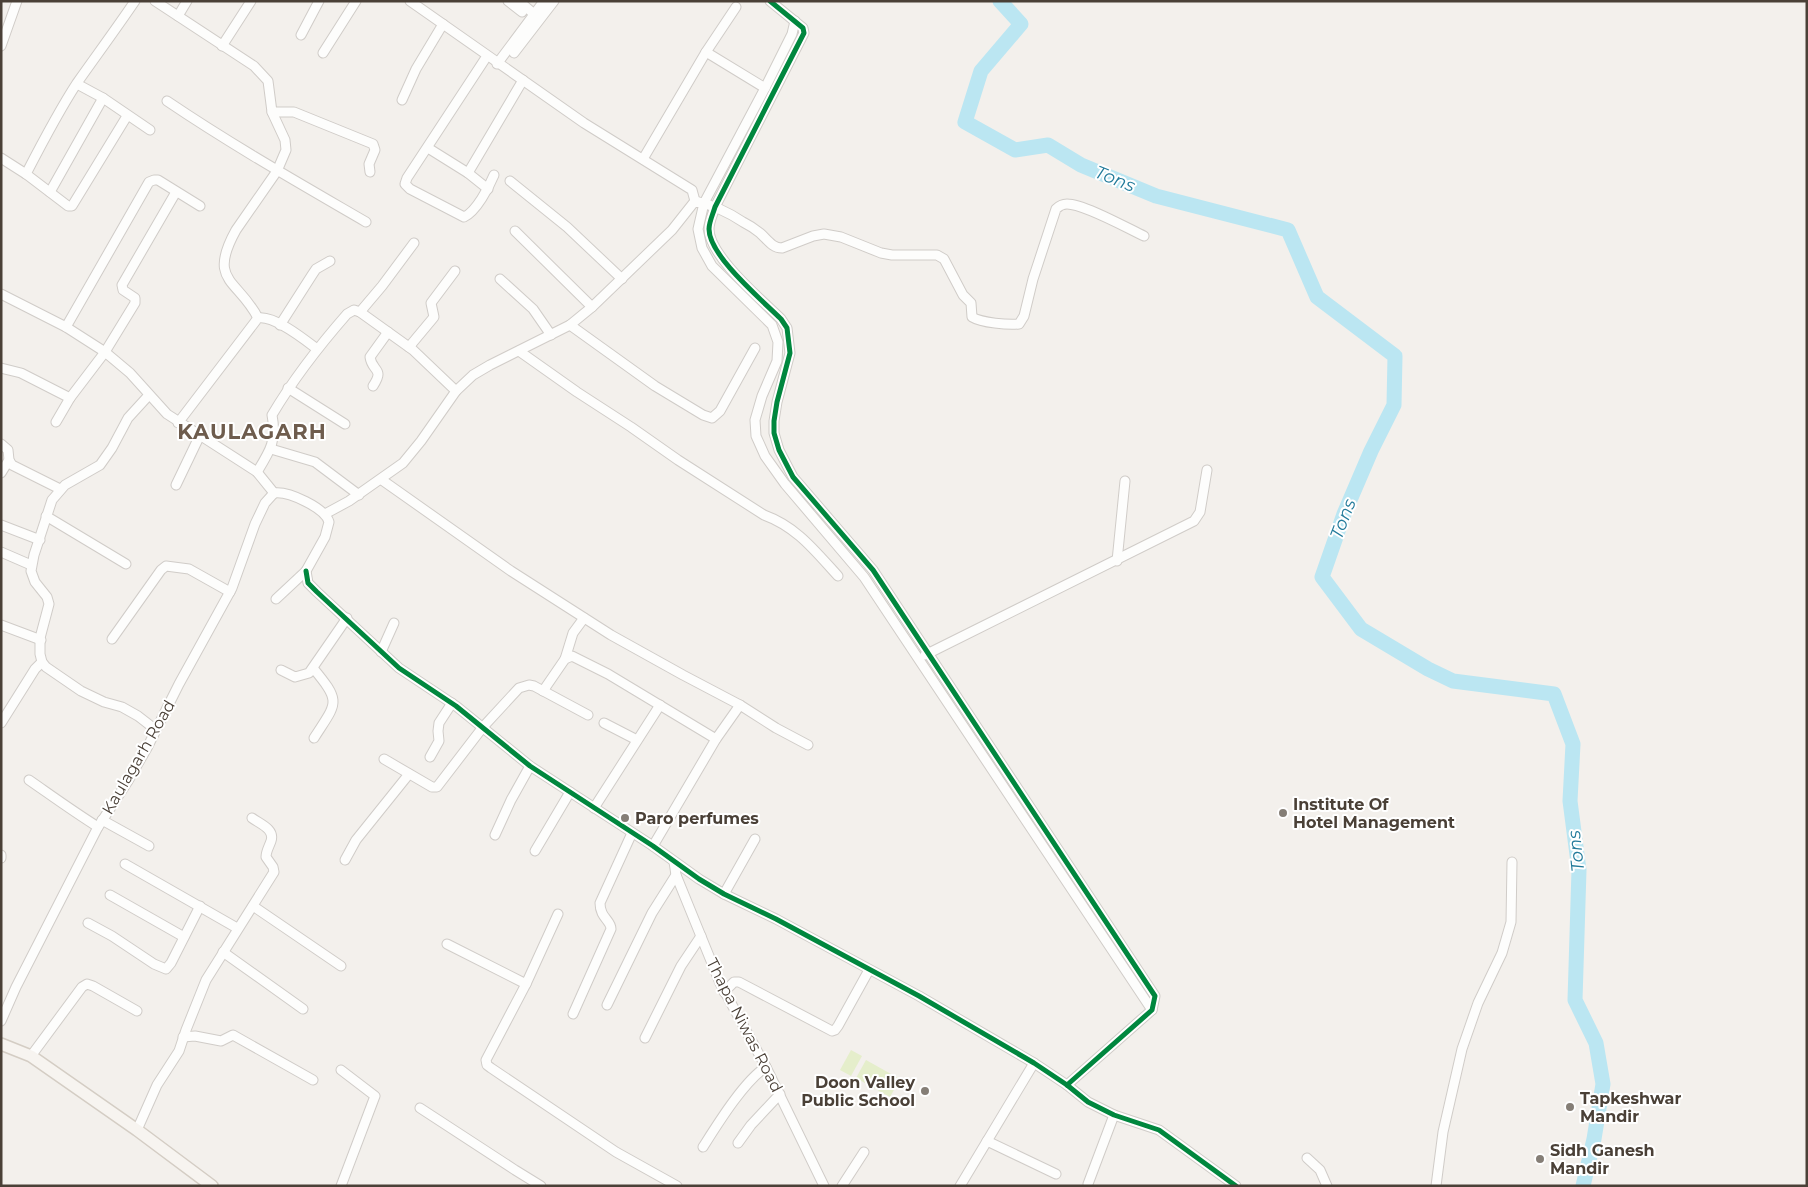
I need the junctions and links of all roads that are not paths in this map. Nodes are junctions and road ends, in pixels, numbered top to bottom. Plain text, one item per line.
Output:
1 (17, 1) edge
2 (134, 1) edge
3 (155, 1) edge
4 (187, 1) edge
5 (251, 1) edge
6 (319, 1) edge
7 (356, 1) edge
8 (410, 1) edge
9 (508, 1) edge
10 (519, 1) edge
11 (544, 1) edge
12 (554, 1) edge
13 (770, 1) edge
14 (736, 7) dead end
15 (522, 12) dead end
16 (534, 14) junction
17 (178, 16) junction
18 (795, 21) junction
19 (442, 24) junction
20 (300, 35) dead end
21 (1, 46) edge
22 (222, 46) junction
23 (706, 52) junction
24 (323, 53) dead end
25 (514, 53) dead end
26 (487, 56) junction
27 (497, 64) junction
28 (523, 80) junction
29 (77, 84) junction
30 (765, 88) junction
31 (103, 98) junction
32 (402, 100) dead end
33 (167, 101) dead end
34 (272, 112) junction
35 (127, 116) junction
36 (150, 130) dead end
37 (428, 148) junction
38 (1, 158) edge
39 (643, 160) junction
40 (277, 171) junction
41 (370, 172) dead end
42 (468, 173) junction
43 (26, 174) junction
44 (494, 175) dead end
45 (510, 181) dead end
46 (488, 188) junction
47 (50, 192) junction
48 (176, 192) junction
49 (700, 202) junction
50 (200, 206) dead end
51 (715, 207) junction
52 (366, 222) dead end
53 (515, 231) dead end
54 (1144, 236) dead end
55 (414, 243) dead end
56 (330, 261) dead end
57 (455, 271) dead end
58 (500, 279) dead end
59 (622, 279) junction
60 (1, 294) edge
61 (592, 307) junction
62 (360, 312) junction
63 (258, 318) junction
64 (280, 325) junction
65 (570, 325) junction
66 (66, 327) junction
67 (388, 332) junction
68 (551, 335) junction
69 (409, 347) junction
70 (754, 348) dead end
71 (317, 349) junction
72 (519, 351) junction
73 (105, 352) junction
74 (1, 368) edge
75 (373, 386) dead end
76 (288, 388) junction
77 (456, 391) junction
78 (149, 395) junction
79 (70, 398) junction
80 (56, 422) dead end
81 (178, 423) junction
82 (345, 424) dead end
83 (200, 435) junction
84 (1, 444) edge
85 (271, 449) junction
86 (9, 460) junction
87 (1207, 470) dead end
88 (257, 472) junction
89 (1, 473) edge
90 (382, 480) junction
91 (1126, 481) dead end
92 (176, 485) dead end
93 (60, 489) junction
94 (274, 493) junction
95 (359, 495) junction
96 (325, 514) junction
97 (46, 516) junction
98 (1, 526) edge
99 (40, 540) junction
100 (1, 552) edge
101 (1117, 561) junction
102 (126, 564) dead end
103 (31, 565) junction
104 (306, 571) junction
105 (838, 576) dead end
106 (230, 592) junction
107 (276, 599) dead end
108 (347, 618) junction
109 (584, 618) junction
110 (394, 622) dead end
111 (1, 625) edge
112 (112, 639) dead end
113 (41, 640) junction
114 (381, 652) junction
115 (929, 653) junction
116 (565, 658) junction
117 (918, 658) junction
118 (42, 662) junction
119 (313, 668) junction
120 (281, 670) dead end
121 (543, 691) junction
122 (452, 703) junction
123 (660, 705) junction
124 (740, 705) junction
125 (588, 715) dead end
126 (1, 723) edge
127 (604, 723) dead end
128 (483, 727) junction
129 (156, 730) junction
130 (982, 734) junction
131 (314, 738) dead end
132 (716, 739) junction
133 (637, 740) junction
134 (973, 741) junction
135 (808, 745) dead end
136 (430, 757) dead end
137 (384, 758) dead end
138 (530, 766) junction
139 (409, 774) junction
140 (29, 780) dead end
141 (570, 792) junction
142 (594, 808) junction
143 (252, 818) dead end
144 (100, 824) junction
145 (632, 833) junction
146 (495, 835) dead end
147 (755, 838) dead end
148 (148, 846) dead end
149 (654, 846) junction
150 (535, 851) dead end
151 (345, 860) dead end
152 (674, 862) junction
153 (1512, 862) dead end
154 (124, 864) dead end
155 (676, 875) junction
156 (724, 894) junction
157 (110, 895) dead end
158 (1095, 905) junction
159 (200, 906) junction
160 (253, 906) junction
161 (1086, 912) junction
162 (558, 914) dead end
163 (88, 923) dead end
164 (237, 928) junction
165 (701, 936) junction
166 (184, 937) junction
167 (447, 944) dead end
168 (223, 952) junction
169 (342, 966) dead end
170 (869, 970) junction
171 (526, 984) junction
172 (724, 992) junction
173 (608, 1005) dead end
174 (303, 1009) dead end
175 (1152, 1010) junction
176 (137, 1011) dead end
177 (573, 1014) dead end
178 (1, 1021) edge
179 (183, 1037) junction
180 (645, 1038) dead end
181 (1, 1044) edge
182 (31, 1056) junction
183 (1034, 1063) junction
184 (766, 1067) junction
185 (341, 1070) dead end
186 (313, 1080) dead end
187 (1067, 1085) junction
188 (780, 1094) junction
189 (420, 1108) dead end
190 (1114, 1115) junction
191 (137, 1130) junction
192 (987, 1141) junction
193 (738, 1142) dead end
194 (703, 1147) dead end
195 (864, 1152) dead end
196 (1307, 1158) dead end
197 (1056, 1174) dead end
198 (1224, 1177) junction
199 (1088, 1184) dead end
200 (535, 1185) edge
201 (212, 1186) edge
202 (341, 1186) edge
203 (677, 1186) edge
204 (824, 1186) edge
205 (842, 1186) edge
206 (960, 1186) edge
207 (1219, 1186) edge
208 (1236, 1186) edge
209 (1327, 1186) edge
210 (1436, 1186) edge

1 - 21 street
2 - 29 street
3 - 17 street
4 - 17 street
5 - 22 street
6 - 20 street
7 - 24 street
8 - 19 street
9 - 15 street
10 - 16 street
11 - 16 street
12 - 25 street
13 - 18 street
14 - 23 street
16 - 27 street
17 - 22 street
18 - 30 street
18 - 51 street
19 - 26 street
19 - 32 street
22 - 34 street
23 - 30 street
23 - 39 street
26 - 27 street
26 - 37 street
27 - 28 street
28 - 39 street
28 - 42 street
29 - 31 street
29 - 43 street
30 - 49 street
31 - 35 street
31 - 47 street
33 - 40 street
34 - 40 street
34 - 41 street
35 - 36 street
35 - 47 street
37 - 42 street
37 - 46 street
38 - 43 street
39 - 49 street
40 - 52 street
40 - 63 street
42 - 46 street
43 - 47 street
44 - 46 street
45 - 59 street
48 - 50 street
48 - 66 street
48 - 73 street
49 - 51 street
49 - 59 street
49 - 117 street
51 - 54 street
51 - 115 street
53 - 61 street
55 - 62 street
56 - 64 street
57 - 69 street
58 - 68 street
59 - 61 street
60 - 66 street
61 - 65 street
62 - 67 street
62 - 71 street
63 - 64 street
63 - 81 street
64 - 71 street
65 - 68 street
65 - 70 street
66 - 73 street
67 - 69 street
67 - 75 street
68 - 72 street
69 - 77 street
71 - 76 street
72 - 77 street
72 - 105 street
73 - 78 street
73 - 79 street
74 - 79 street
76 - 82 street
76 - 85 street
77 - 90 street
78 - 81 street
78 - 93 street
79 - 80 street
81 - 83 street
83 - 88 street
83 - 92 street
84 - 86 street
85 - 88 street
85 - 95 street
86 - 89 street
86 - 93 street
87 - 101 street
88 - 94 street
90 - 95 street
90 - 109 street
91 - 101 street
93 - 97 street
94 - 96 street
94 - 106 street, Kaulagarh Road
95 - 96 street
96 - 104 street
97 - 99 street
97 - 102 street
98 - 99 street
99 - 103 street
100 - 103 street
101 - 115 street
103 - 113 street
104 - 107 street
104 - 108 street
106 - 112 street
106 - 129 street, Kaulagarh Road
108 - 114 street
108 - 119 street
109 - 116 street
109 - 124 street
110 - 114 street
111 - 113 street
113 - 118 street
114 - 122 street
115 - 117 street
115 - 130 street
116 - 121 street
116 - 123 street
117 - 134 street
118 - 126 street
118 - 129 street
119 - 120 street
119 - 131 street
121 - 125 street
121 - 128 street
122 - 128 street
122 - 136 street
123 - 132 street
123 - 133 street
124 - 132 street
124 - 135 street
127 - 133 street
128 - 138 street
128 - 139 street
129 - 144 street, Kaulagarh Road
130 - 134 street
130 - 158 street
132 - 149 street
133 - 142 street
134 - 161 street
137 - 139 street
138 - 141 street
138 - 146 street
139 - 151 street
140 - 144 street
141 - 142 street
141 - 150 street
142 - 145 street
143 - 160 street
144 - 148 street
144 - 178 street, Kaulagarh Road
145 - 149 street
145 - 177 street
147 - 156 street
149 - 152 street
152 - 155 street, Thapa Niwas Road
152 - 156 street
153 - 210 street
154 - 159 street
155 - 165 street, Thapa Niwas Road
155 - 173 street
156 - 170 street
157 - 166 street
158 - 161 street
158 - 175 street
159 - 164 street
159 - 166 street
160 - 164 street
160 - 169 street
161 - 175 street
162 - 171 street
163 - 166 street
164 - 168 street
165 - 172 street, Thapa Niwas Road
165 - 180 street
167 - 171 street
168 - 174 street
168 - 179 street
170 - 172 street
170 - 183 street
171 - 203 street
172 - 184 street, Thapa Niwas Road
175 - 187 street
176 - 182 street
179 - 186 street
179 - 191 street
181 - 182 street
182 - 191 street
183 - 187 street
183 - 192 street
184 - 188 street, Thapa Niwas Road
184 - 194 street
185 - 202 street
187 - 190 street
188 - 193 street
188 - 204 street, Thapa Niwas Road
189 - 200 street
190 - 198 street
190 - 199 street
191 - 201 street
192 - 197 street
192 - 206 street
195 - 205 street
196 - 209 street
198 - 207 street
198 - 208 street

